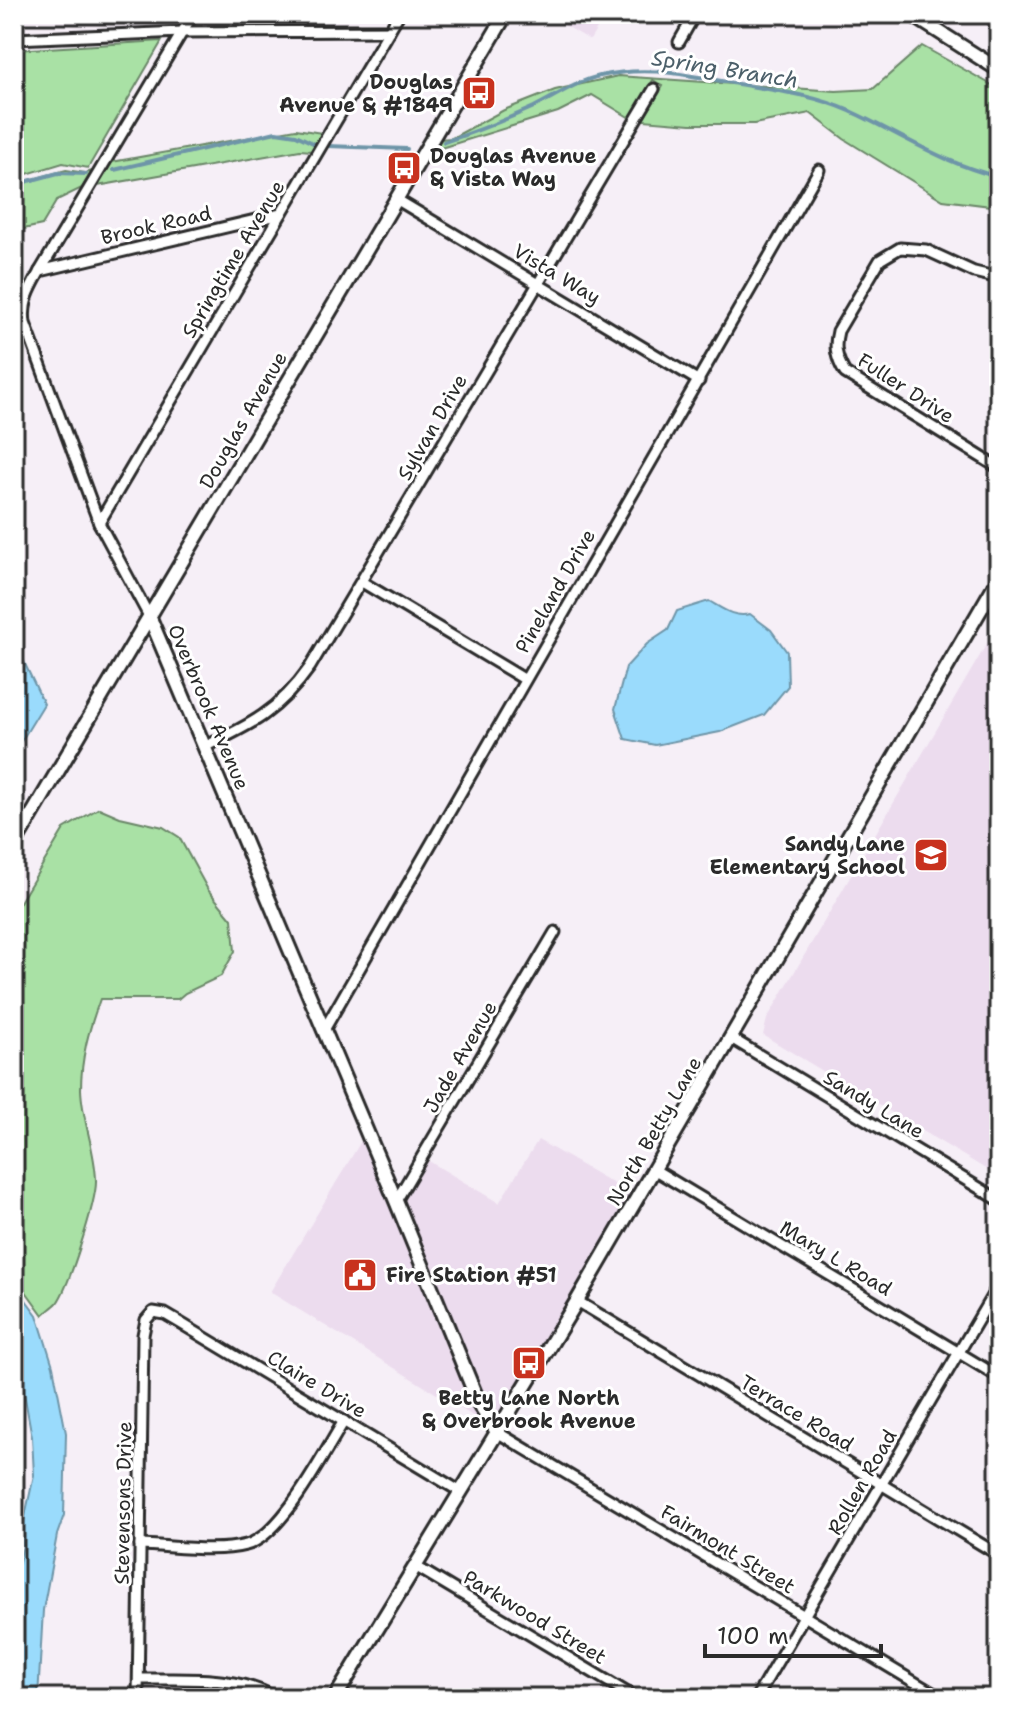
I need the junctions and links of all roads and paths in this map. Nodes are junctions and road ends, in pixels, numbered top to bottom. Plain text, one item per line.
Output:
1 (193, 14) edge
2 (399, 14) edge
3 (506, 14) edge
4 (695, 14) edge
5 (911, 14) edge
6 (389, 31) junction
7 (182, 32) junction
8 (14, 39) edge
9 (679, 42) dead end
10 (999, 70) edge
11 (654, 89) dead end
12 (819, 170) dead end
13 (396, 199) junction
14 (281, 214) junction
15 (40, 271) junction
16 (999, 278) edge
17 (537, 283) junction
18 (699, 381) junction
19 (999, 468) edge
20 (99, 523) junction
21 (999, 578) edge
22 (362, 582) junction
23 (150, 618) junction
24 (524, 679) junction
25 (204, 747) junction
26 (14, 845) edge
27 (555, 932) dead end
28 (324, 1030) junction
29 (731, 1038) junction
30 (655, 1170) junction
31 (999, 1200) edge
32 (396, 1201) junction
33 (999, 1284) edge
34 (577, 1301) junction
35 (153, 1312) joint
36 (958, 1353) junction
37 (999, 1377) edge
38 (344, 1421) junction
39 (497, 1432) junction
40 (881, 1484) junction
41 (461, 1492) junction
42 (140, 1545) junction
43 (999, 1555) edge
44 (415, 1566) junction
45 (804, 1615) junction
46 (139, 1679) junction
47 (138, 1698) edge
48 (276, 1698) edge
49 (335, 1698) edge
50 (636, 1698) edge
51 (756, 1698) edge
52 (941, 1698) edge

1 - 7 street, Overbrook Avenue
2 - 6 street, Springtime Avenue
3 - 13 street, Douglas Avenue
4 - 9 street
5 - 10 street
6 - 7 street
6 - 14 street, Springtime Avenue
7 - 8 street
7 - 15 street, Overbrook Avenue
11 - 17 street, Sylvan Drive
12 - 18 street, Pineland Drive
13 - 17 street, Vista Way
13 - 23 street, Douglas Avenue
14 - 15 street, Brook Road
14 - 20 street, Springtime Avenue
15 - 20 street, Overbrook Avenue
16 - 19 street, Fuller Drive
17 - 18 street, Vista Way
17 - 22 street, Sylvan Drive
18 - 24 street, Pineland Drive
20 - 23 street, Overbrook Avenue
21 - 29 street, North Betty Lane
22 - 24 street
22 - 25 street, Sylvan Drive
23 - 25 street, Overbrook Avenue
23 - 26 street, Douglas Avenue
24 - 28 street, Pineland Drive
25 - 28 street, Overbrook Avenue
27 - 32 street, Jade Avenue
28 - 32 street, Overbrook Avenue
29 - 30 street, North Betty Lane
29 - 31 street, Sandy Lane
30 - 34 street, North Betty Lane
30 - 36 street, Mary L Road
32 - 39 street, Overbrook Avenue
33 - 36 street, Rollen Road
34 - 39 street, North Betty Lane
34 - 40 street, Terrace Road
35 - 38 street, Claire Drive
35 - 42 street, Stevensons Drive
36 - 37 street, Mary L Road
36 - 40 street, Rollen Road
38 - 41 street, Claire Drive
38 - 42 street
39 - 41 street, North Betty Lane
39 - 45 street, Fairmont Street
40 - 43 street, Terrace Road
40 - 45 street, Rollen Road
41 - 44 street, North Betty Lane
42 - 46 street, Stevensons Drive
44 - 49 street, North Betty Lane
44 - 50 street, Parkwood Street
45 - 51 street, Rollen Road
45 - 52 street, Fairmont Street
46 - 47 street, Stevensons Drive
46 - 48 street

